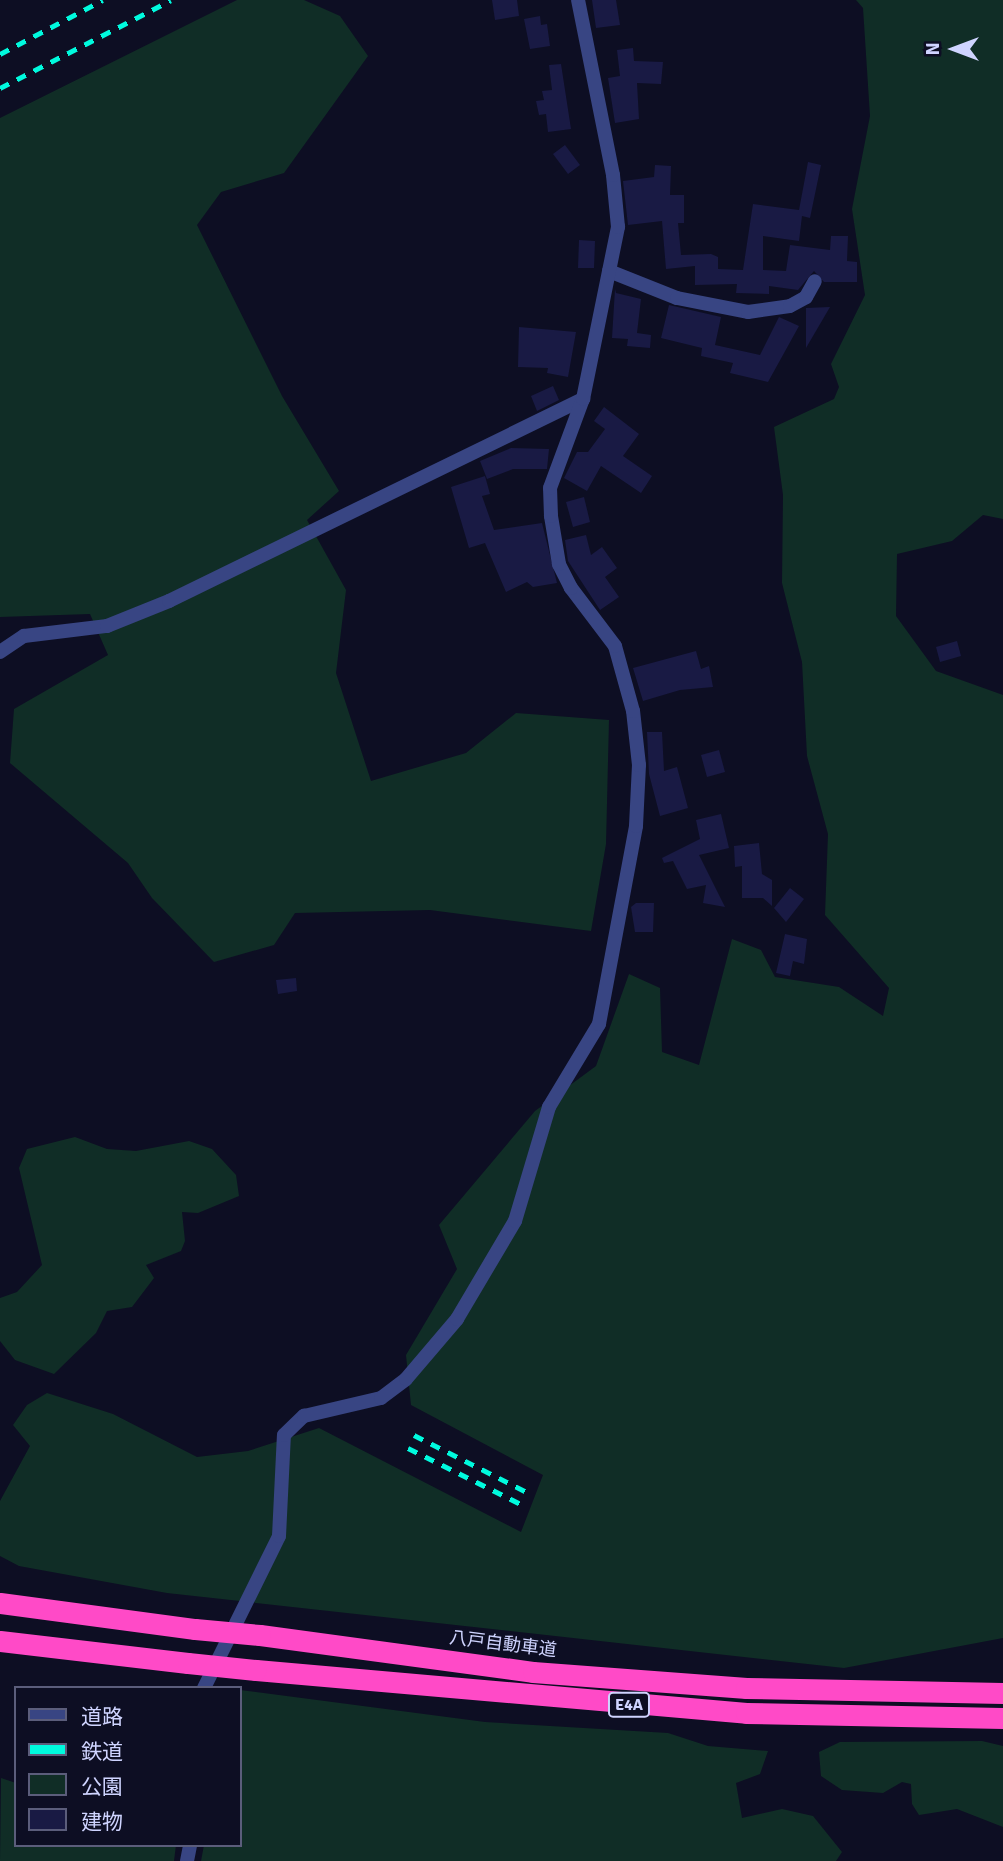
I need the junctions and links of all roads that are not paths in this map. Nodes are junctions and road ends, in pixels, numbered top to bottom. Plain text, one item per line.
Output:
1 (578, 0) edge
2 (609, 271) junction
3 (815, 281) dead end
4 (583, 399) junction
5 (0, 652) edge
6 (0, 1603) edge
7 (0, 1641) edge
8 (205, 1686) edge
9 (1003, 1693) edge
10 (1003, 1718) edge

1 - 2 street
2 - 3 street
2 - 4 street
4 - 5 street
4 - 8 street
6 - 9 highway, 八戸自動車道 / E4A, bridge
7 - 10 highway, E4A, bridge

